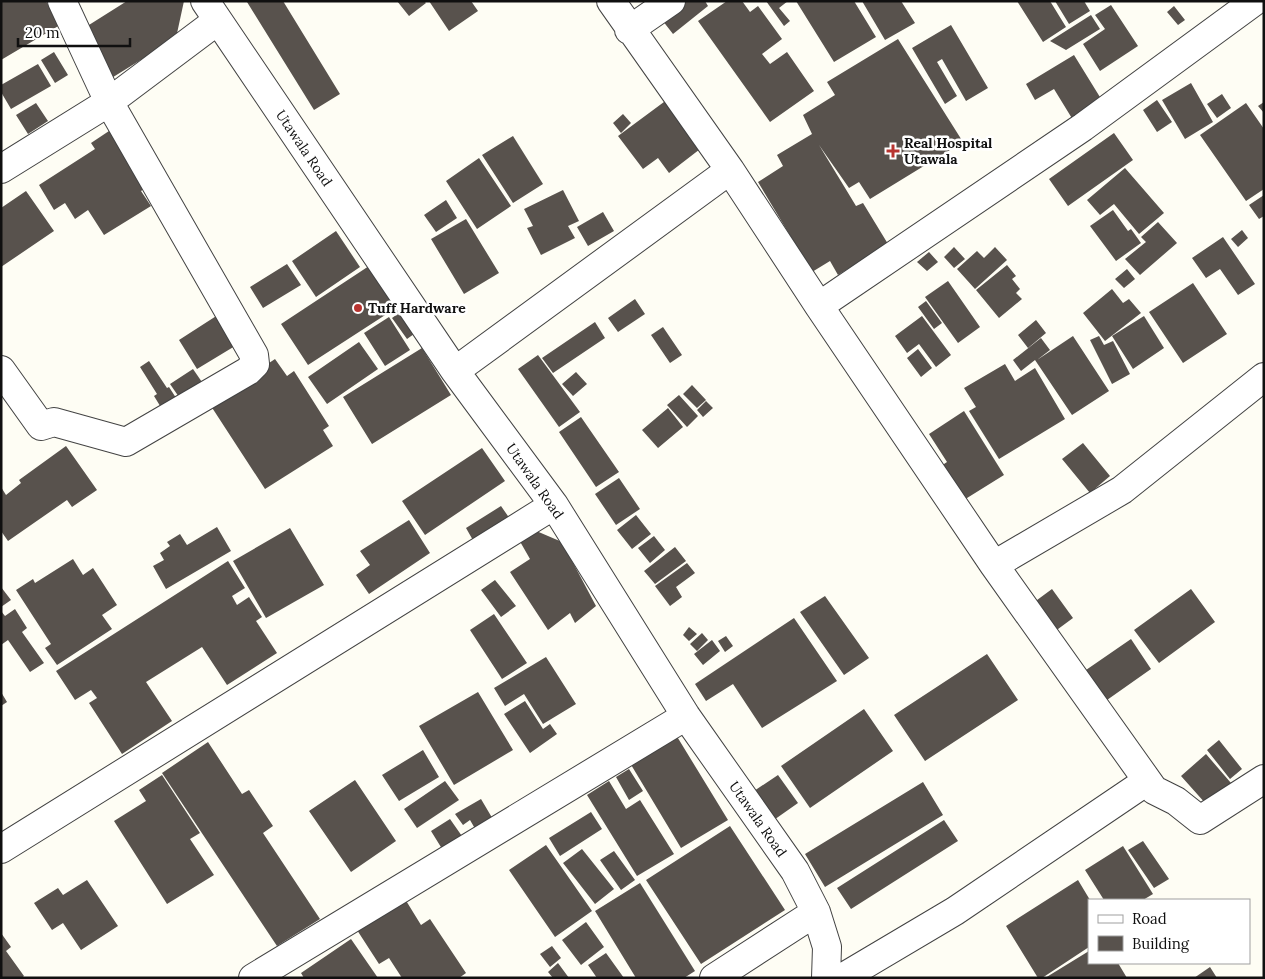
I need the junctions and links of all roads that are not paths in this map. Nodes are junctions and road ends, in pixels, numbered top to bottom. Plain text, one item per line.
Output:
1 (62, 1) edge
2 (611, 1) edge
3 (671, 1) edge
4 (1255, 1) edge
5 (211, 11) edge
6 (630, 30) junction
7 (108, 102) junction
8 (1, 169) edge
9 (730, 170) junction
10 (819, 306) junction
11 (1, 370) edge
12 (455, 370) junction
13 (1264, 378) edge
14 (554, 505) junction
15 (994, 565) junction
16 (686, 716) junction
17 (1264, 779) edge
18 (1147, 781) junction
19 (1, 848) edge
20 (816, 912) junction
21 (252, 978) edge
22 (714, 978) edge
23 (826, 978) edge
24 (842, 978) edge

1 - 7 street
2 - 6 street
3 - 6 street
4 - 10 street
5 - 7 street
5 - 12 street, Utawala Road
6 - 9 street
7 - 8 street
7 - 11 street
9 - 10 street
9 - 12 street
10 - 15 street
12 - 14 street, Utawala Road
13 - 15 street
14 - 16 street, Utawala Road
14 - 19 street
15 - 18 street
16 - 20 street, Utawala Road
16 - 21 street
17 - 18 street
18 - 24 street
20 - 22 street
20 - 23 street, Utawala Road

